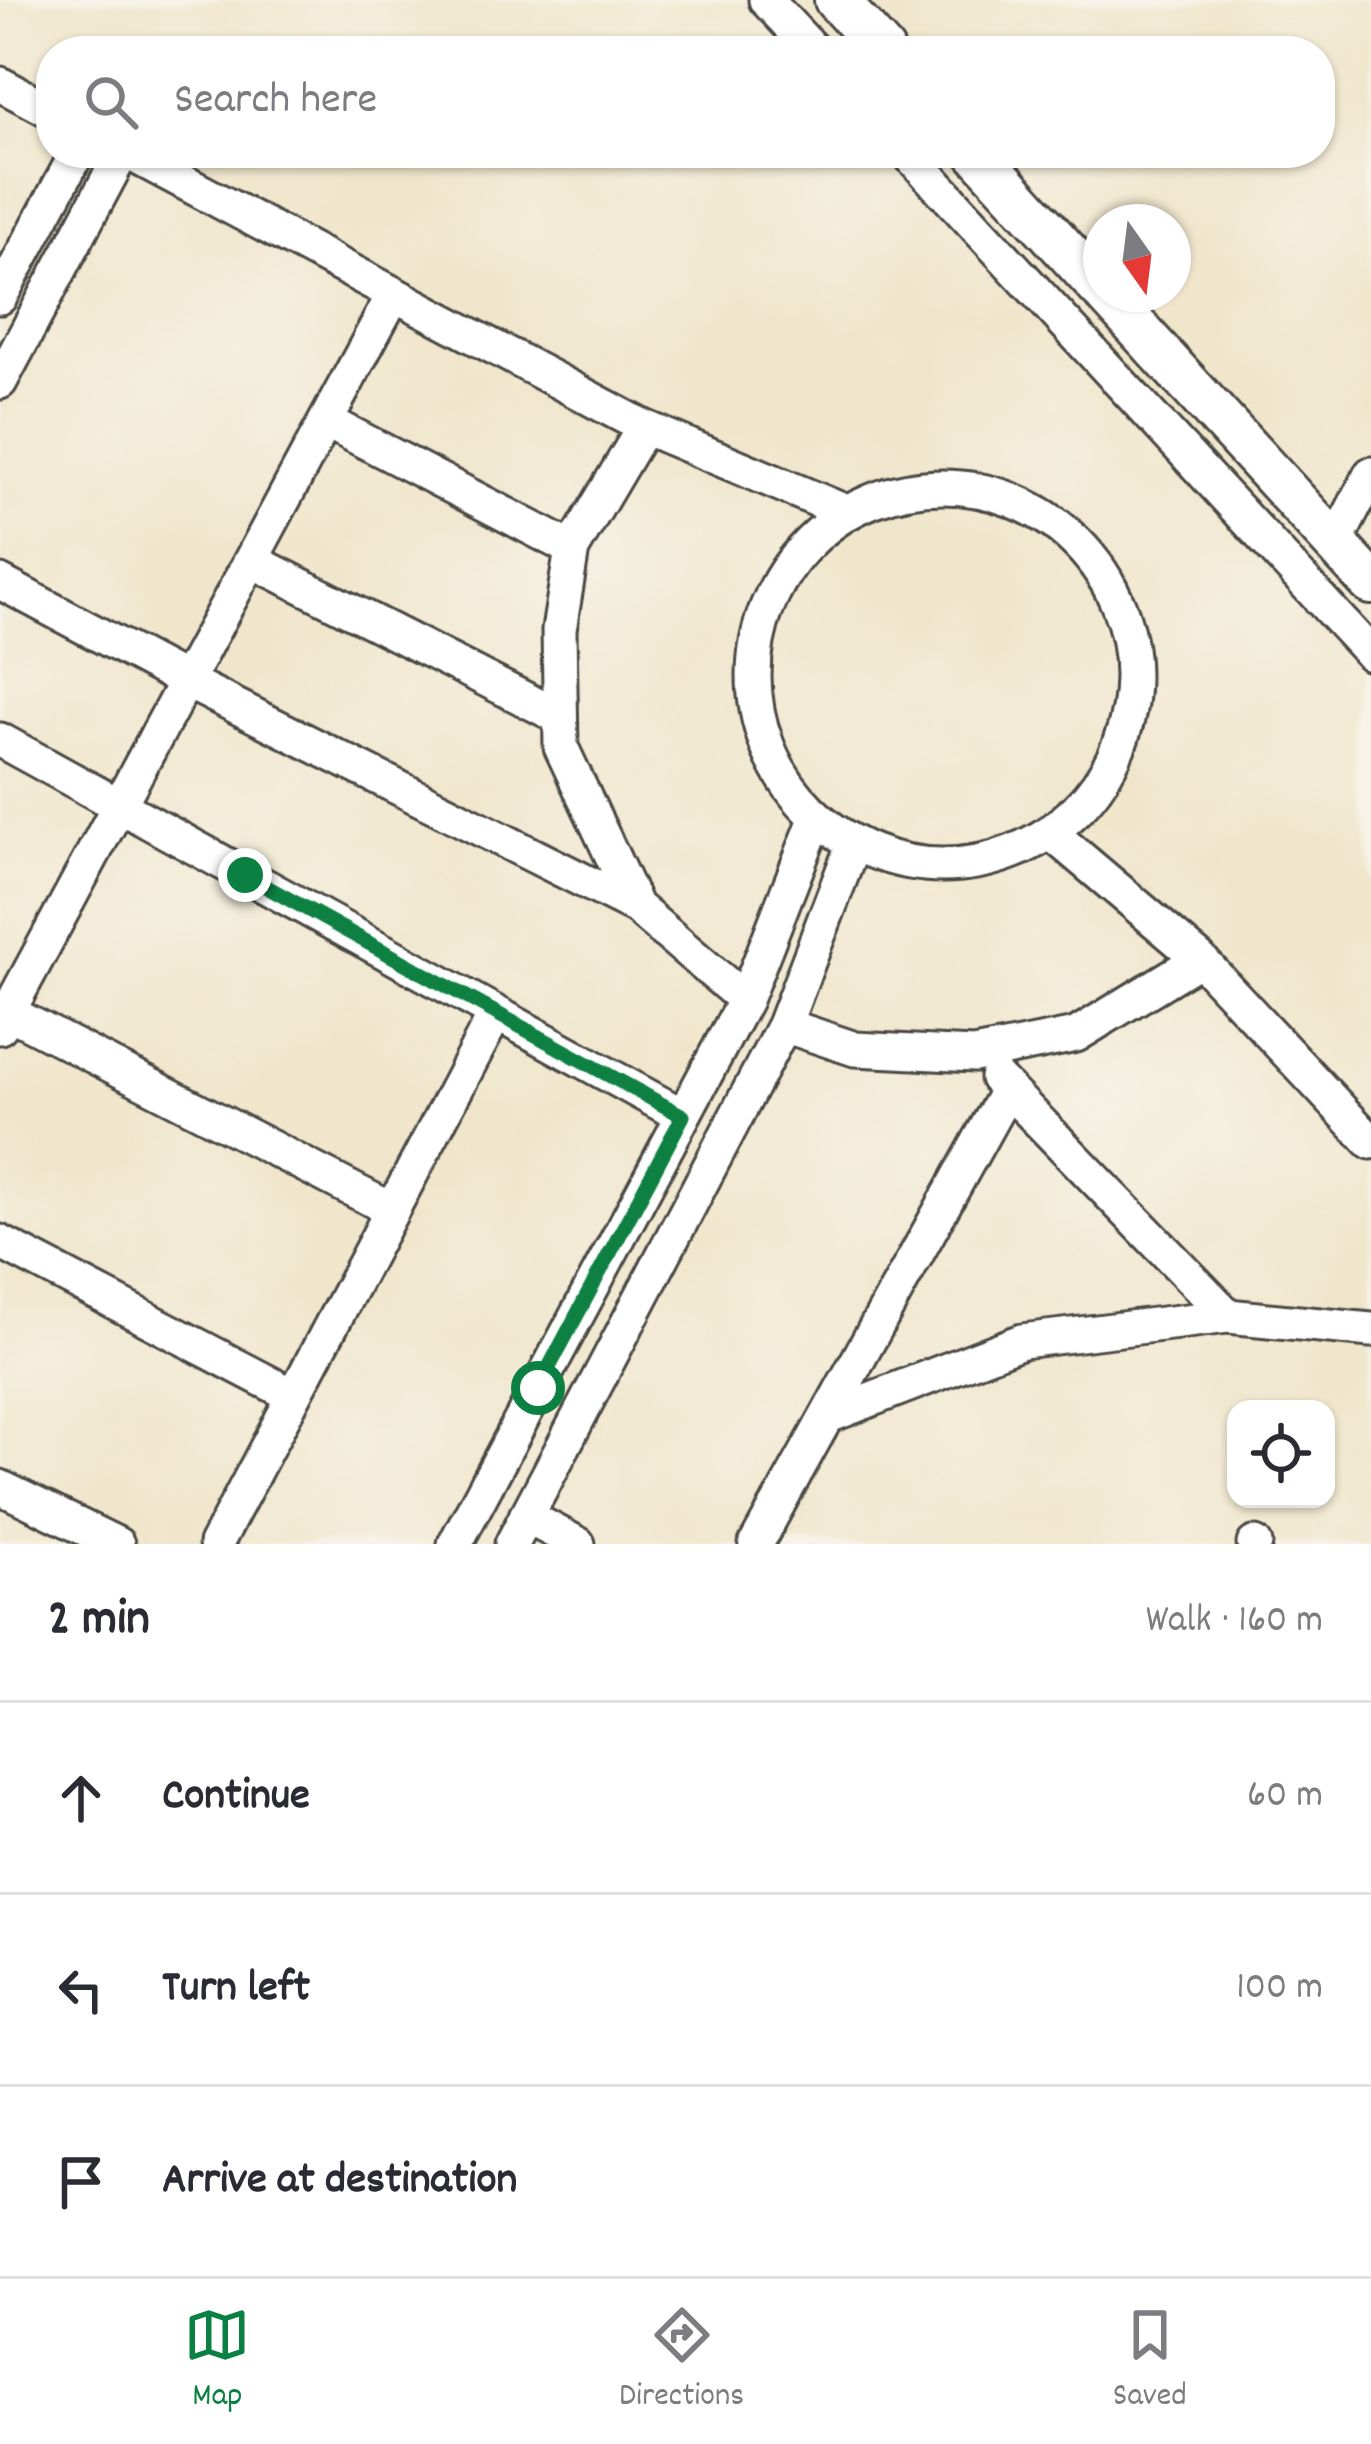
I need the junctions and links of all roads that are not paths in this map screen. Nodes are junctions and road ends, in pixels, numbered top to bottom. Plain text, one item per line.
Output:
1 (766, 0) edge
2 (836, 0) edge
3 (800, 36) edge
4 (869, 36) edge
5 (0, 84) edge
6 (36, 103) edge
7 (69, 168) edge
8 (118, 168) edge
9 (155, 168) edge
10 (922, 168) edge
11 (991, 168) edge
12 (1083, 269) edge
13 (3, 285) edge
14 (394, 294) junction
15 (1122, 312) edge
16 (0, 382) edge
17 (326, 422) junction
18 (644, 427) junction
19 (1371, 474) edge
20 (846, 512) junction
21 (1335, 544) junction
22 (572, 549) junction
23 (251, 560) junction
24 (0, 583) edge
25 (1371, 583) edge
26 (1371, 654) edge
27 (186, 681) junction
28 (560, 717) junction
29 (0, 740) edge
30 (119, 806) junction
31 (816, 819) junction
32 (1052, 833) junction
33 (853, 845) junction
34 (636, 907) junction
35 (1200, 959) junction
36 (745, 1000) junction
37 (496, 1013) junction
38 (4, 1020) edge
39 (784, 1024) junction
40 (974, 1055) junction
41 (1008, 1089) junction
42 (683, 1116) junction
43 (1371, 1142) edge
44 (392, 1210) junction
45 (0, 1242) edge
46 (1228, 1316) junction
47 (1371, 1330) edge
48 (294, 1396) junction
49 (828, 1416) junction
50 (0, 1487) edge
51 (519, 1530) edge
52 (117, 1544) edge
53 (216, 1544) edge
54 (455, 1544) edge
55 (578, 1544) edge
56 (756, 1544) edge

1 - 3 street
2 - 4 street
5 - 6 street
7 - 13 street
8 - 16 street
9 - 14 street
10 - 26 street
11 - 12 street
14 - 17 street
14 - 18 street
15 - 21 street
17 - 22 street
17 - 23 street
18 - 20 street
18 - 22 street
19 - 21 street
20 - 31 street
20 - 32 street
21 - 25 street
22 - 28 street
23 - 27 street
23 - 28 street
24 - 27 street
27 - 30 street
27 - 34 street
28 - 34 street
29 - 30 street
30 - 37 street
30 - 38 street
31 - 33 street
31 - 36 street
32 - 33 street
32 - 35 street
33 - 39 street
34 - 36 street
35 - 40 street
35 - 43 street
36 - 42 street
37 - 42 street
37 - 44 street
38 - 44 street
39 - 40 street
39 - 51 street
40 - 41 street
41 - 46 street
41 - 49 street
42 - 54 street
44 - 48 street
45 - 48 street
46 - 47 street
46 - 49 street
48 - 53 street
49 - 56 street
50 - 52 street
51 - 55 street

